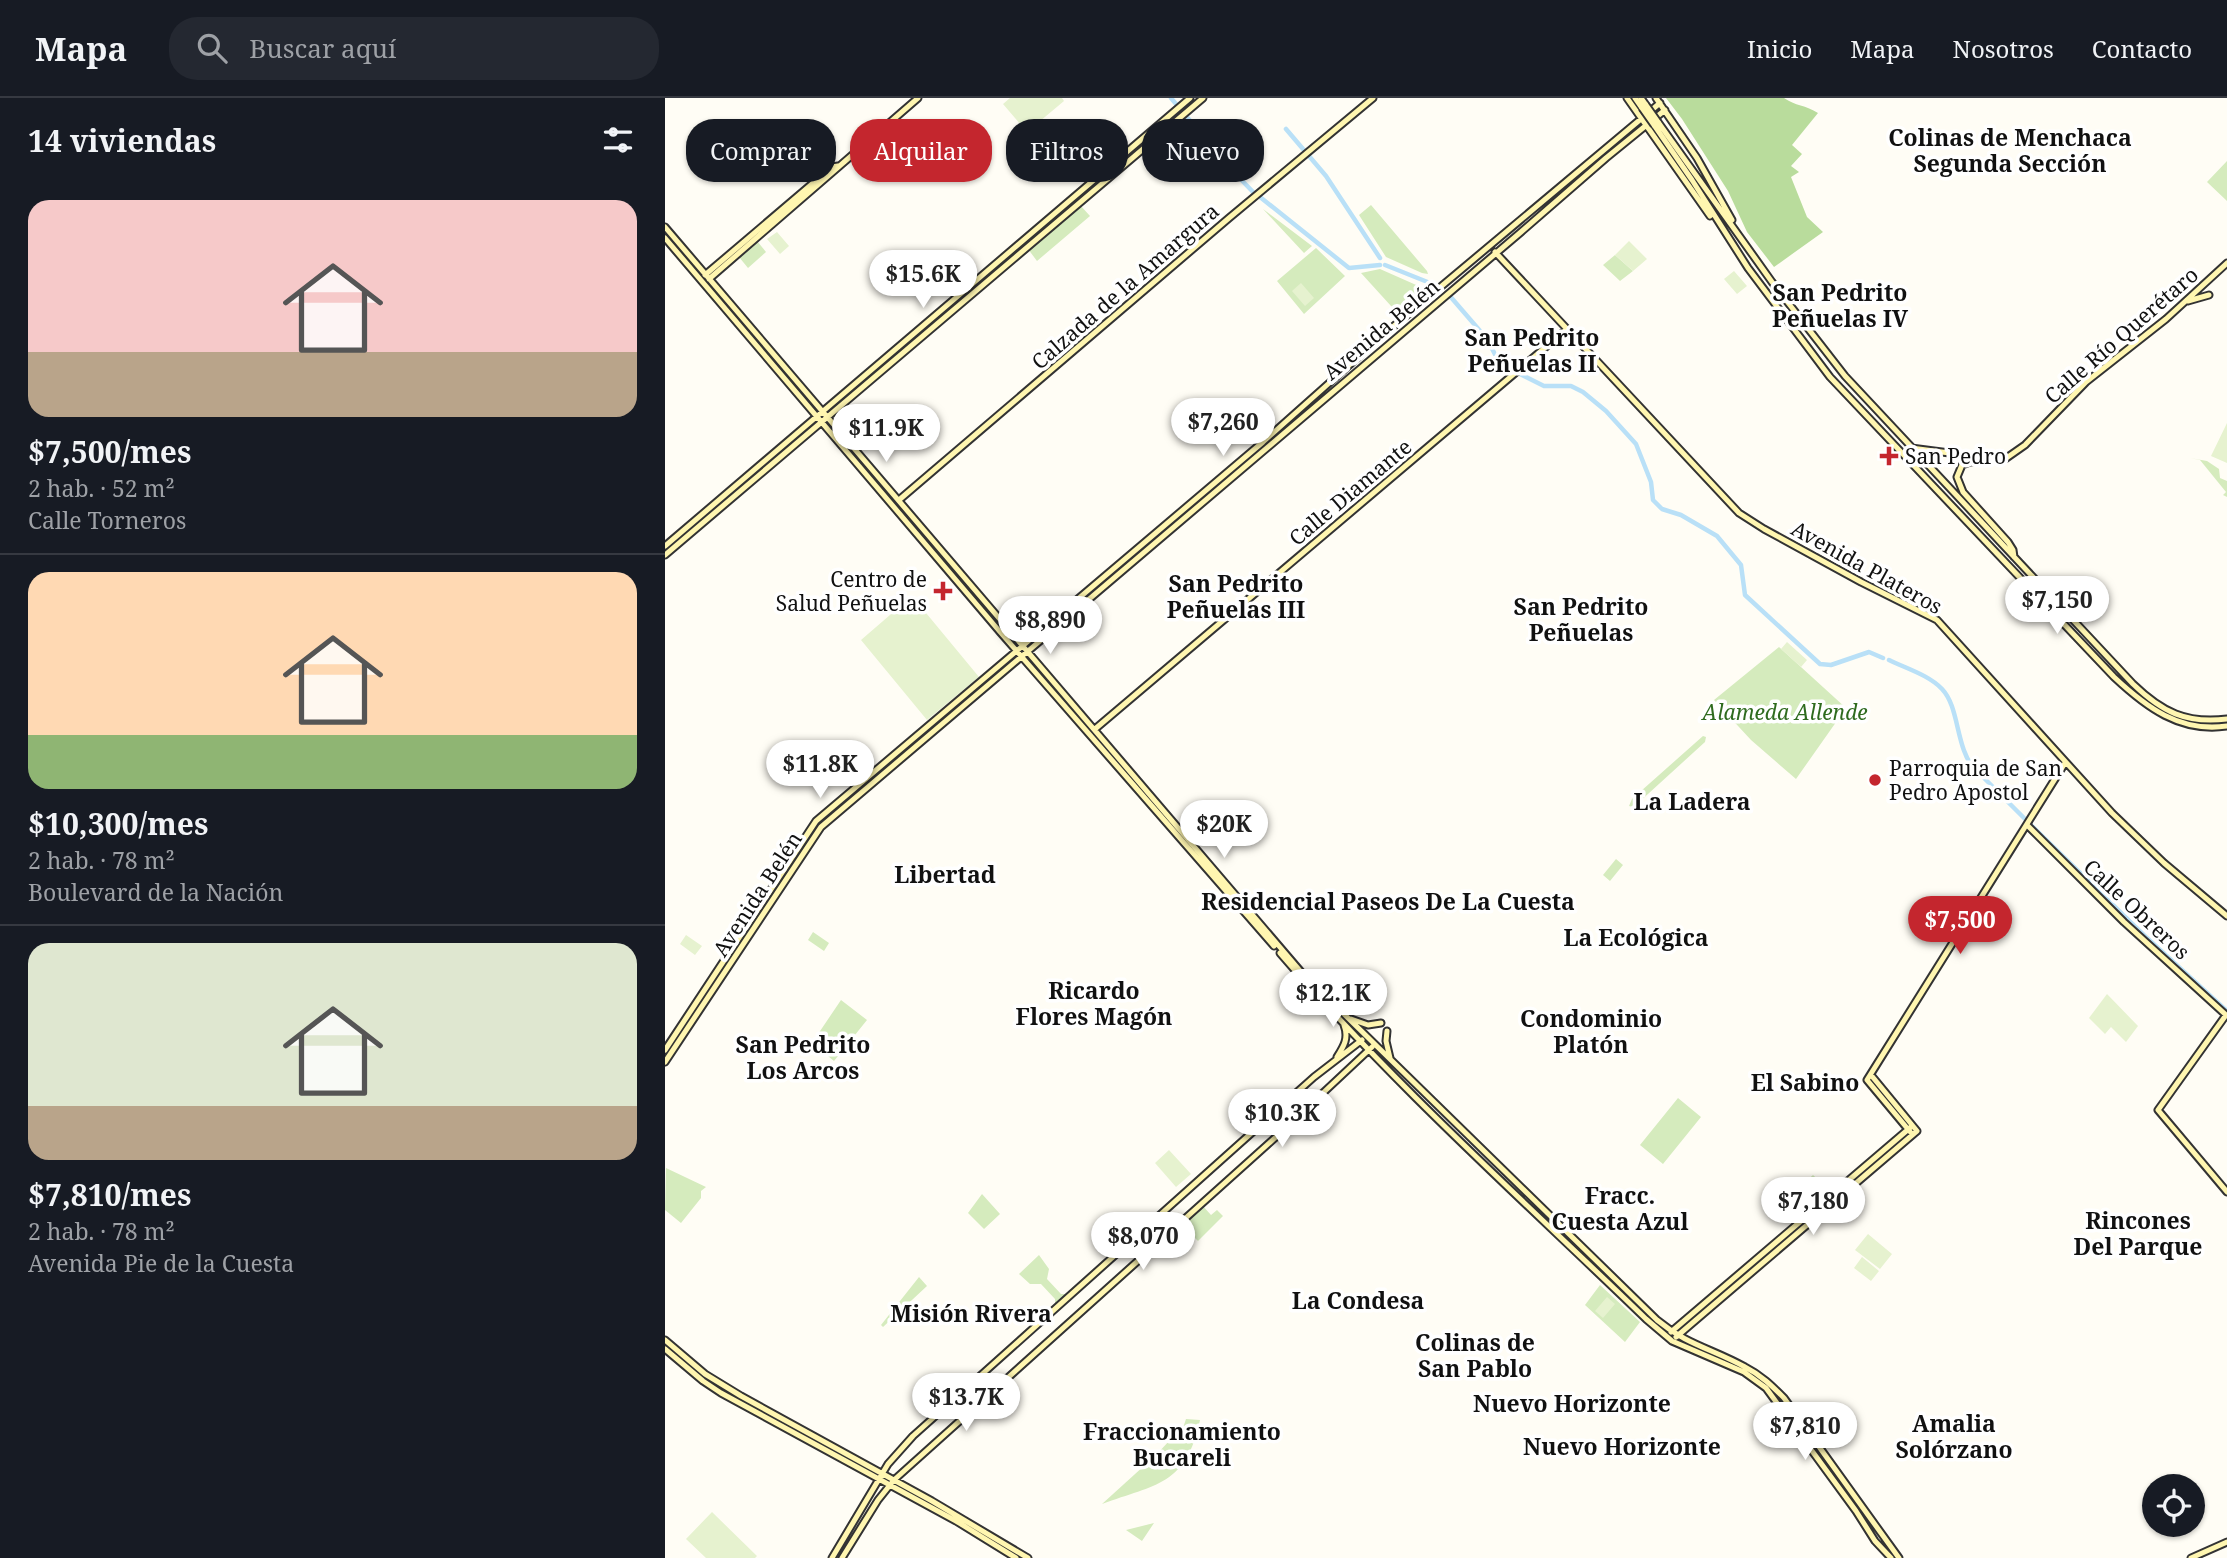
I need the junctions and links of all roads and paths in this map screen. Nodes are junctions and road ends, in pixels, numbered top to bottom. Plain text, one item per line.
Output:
1 (918, 98) edge
2 (1191, 98) edge
3 (1203, 98) edge
4 (1373, 98) edge
5 (1627, 98) edge
6 (1635, 98) edge
7 (1641, 98) edge
8 (1658, 101) edge
9 (1644, 106) junction
10 (1665, 110) junction
11 (1643, 122) junction
12 (1656, 124) junction
13 (665, 227) edge
14 (1722, 229) junction
15 (665, 238) edge
16 (1742, 239) junction
17 (1491, 247) junction
18 (1496, 253) junction
19 (2227, 264) edge
20 (705, 279) junction
21 (2209, 295) dead end
22 (2185, 302) junction
23 (1567, 329) junction
24 (826, 414) junction
25 (820, 419) junction
26 (1911, 448) junction
27 (2005, 459) junction
28 (899, 500) junction
29 (665, 546) edge
30 (665, 555) edge
31 (1999, 556) junction
32 (2014, 557) junction
33 (1026, 648) junction
34 (1020, 654) junction
35 (2227, 719) edge
36 (2227, 726) edge
37 (1093, 731) junction
38 (2065, 763) junction
39 (2027, 825) junction
40 (2227, 916) edge
41 (2226, 1015) edge
42 (1351, 1019) junction
43 (1343, 1021) junction
44 (1381, 1023) dead end
45 (1387, 1031) dead end
46 (1363, 1039) junction
47 (1372, 1047) junction
48 (665, 1050) edge
49 (1391, 1061) junction
50 (665, 1062) edge
51 (1333, 1063) junction
52 (1324, 1093) junction
53 (2227, 1192) edge
54 (1657, 1320) junction
55 (1689, 1321) junction
56 (1672, 1337) junction
57 (665, 1340) edge
58 (1697, 1346) junction
59 (665, 1349) edge
60 (963, 1393) junction
61 (975, 1406) junction
62 (881, 1477) junction
63 (892, 1482) junction
64 (2227, 1542) edge
65 (2216, 1547) junction
66 (832, 1558) edge
67 (842, 1558) edge
68 (1016, 1558) edge
69 (1028, 1558) edge
70 (1891, 1558) edge
71 (1899, 1558) edge
72 (2191, 1558) edge
73 (2209, 1558) edge

1 - 20 main road
2 - 24 main road
3 - 24 main road
4 - 28 main road, Calzada de la Amargura
5 - 11 main road
6 - 9 main road
7 - 9 main road
8 - 10 main road
8 - 11 main road, Avenida Belén
9 - 12 main road, bridge
10 - 11 main road, Avenida Belén
10 - 16 main road
11 - 14 main road
11 - 17 main road, Avenida Belén
11 - 18 main road, Avenida Belén
12 - 14 main road
12 - 16 main road
13 - 20 main road
14 - 31 main road
15 - 20 main road
16 - 26 main road
17 - 18 main road, Avenida Plateros
17 - 33 main road, Avenida Belén
18 - 23 main road, Avenida Plateros
18 - 33 main road, Avenida Belén
19 - 22 main road, Calle Río Querétaro
20 - 24 main road
20 - 25 main road
21 - 22 main road
22 - 27 main road, Calle Río Querétaro
23 - 37 main road, Calle Diamante
23 - 38 main road, Avenida Plateros
24 - 25 main road
24 - 28 main road
25 - 29 main road
25 - 30 main road
25 - 34 main road
26 - 27 main road
26 - 32 main road
27 - 32 main road
28 - 33 main road
31 - 32 main road
31 - 36 main road
32 - 35 main road
33 - 34 main road, Avenida Belén
33 - 37 main road
34 - 37 main road
34 - 48 main road, Avenida Belén
34 - 50 main road, Avenida Belén
37 - 42 main road
37 - 43 main road
38 - 39 main road
38 - 40 main road, Avenida Plateros
39 - 41 main road, Calle Obreros
39 - 55 main road
41 - 53 main road
42 - 44 main road
42 - 46 main road
43 - 46 main road
43 - 51 main road
45 - 49 main road
46 - 47 main road
46 - 51 main road
47 - 49 main road
47 - 52 main road
47 - 56 main road
49 - 54 main road
51 - 52 main road
51 - 60 main road
52 - 61 main road
54 - 55 main road
54 - 56 main road
55 - 56 main road
55 - 58 main road
56 - 58 main road
56 - 70 main road
57 - 62 main road
58 - 71 main road
59 - 62 main road
60 - 61 main road
60 - 62 main road
61 - 63 main road
62 - 63 main road
62 - 66 main road
63 - 67 main road
63 - 68 main road
63 - 69 main road
64 - 65 main road
65 - 72 main road
65 - 73 main road

